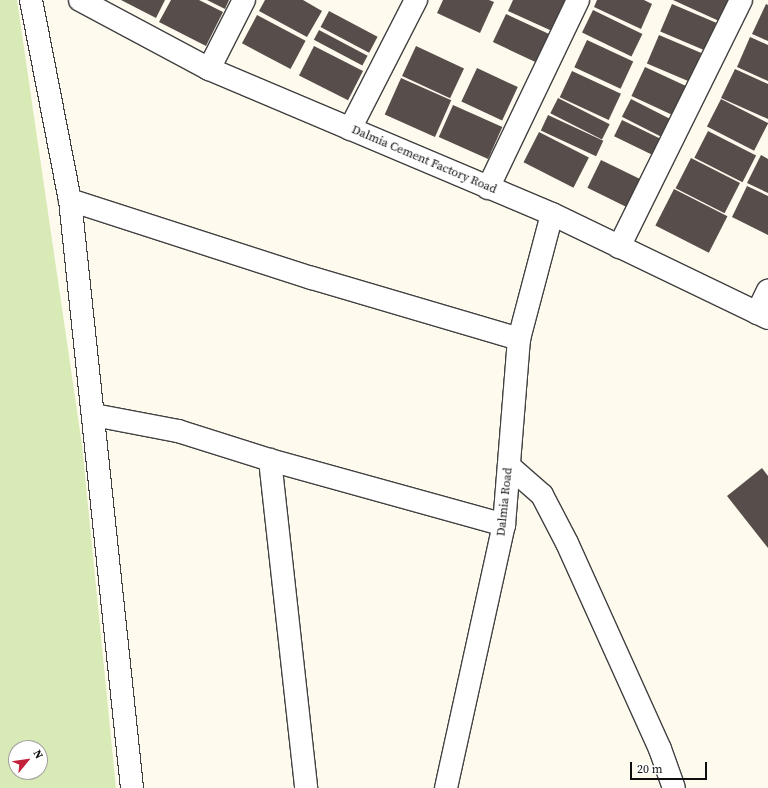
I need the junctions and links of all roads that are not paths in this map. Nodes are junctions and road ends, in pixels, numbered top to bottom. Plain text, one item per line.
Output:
1 (31, 0) edge
2 (244, 0) edge
3 (416, 0) edge
4 (578, 0) edge
5 (742, 0) edge
6 (89, 2) edge
7 (209, 69) junction
8 (350, 129) junction
9 (488, 188) junction
10 (70, 200) junction
11 (552, 214) junction
12 (619, 247) junction
13 (768, 290) edge
14 (763, 316) edge
15 (519, 339) junction
16 (94, 415) junction
17 (270, 460) junction
18 (509, 466) junction
19 (504, 525) junction
20 (132, 788) edge
21 (306, 788) edge
22 (446, 788) edge
23 (674, 788) edge

1 - 10 street
2 - 7 street
3 - 8 street
4 - 9 street
5 - 12 street
6 - 7 street, Dalmia Cement Factory Road
7 - 8 street, Dalmia Cement Factory Road
8 - 9 street, Dalmia Cement Factory Road
9 - 11 street, Dalmia Cement Factory Road
10 - 15 street
10 - 16 street
11 - 12 street, Dalmia Cement Factory Road
11 - 15 street, Dalmia Road
12 - 14 street, Dalmia Cement Factory Road
13 - 14 street
15 - 18 street, Dalmia Road
16 - 17 street
16 - 20 street
17 - 19 street
17 - 21 street
18 - 19 street, Dalmia Road
18 - 23 street
19 - 22 street, Dalmia Road

